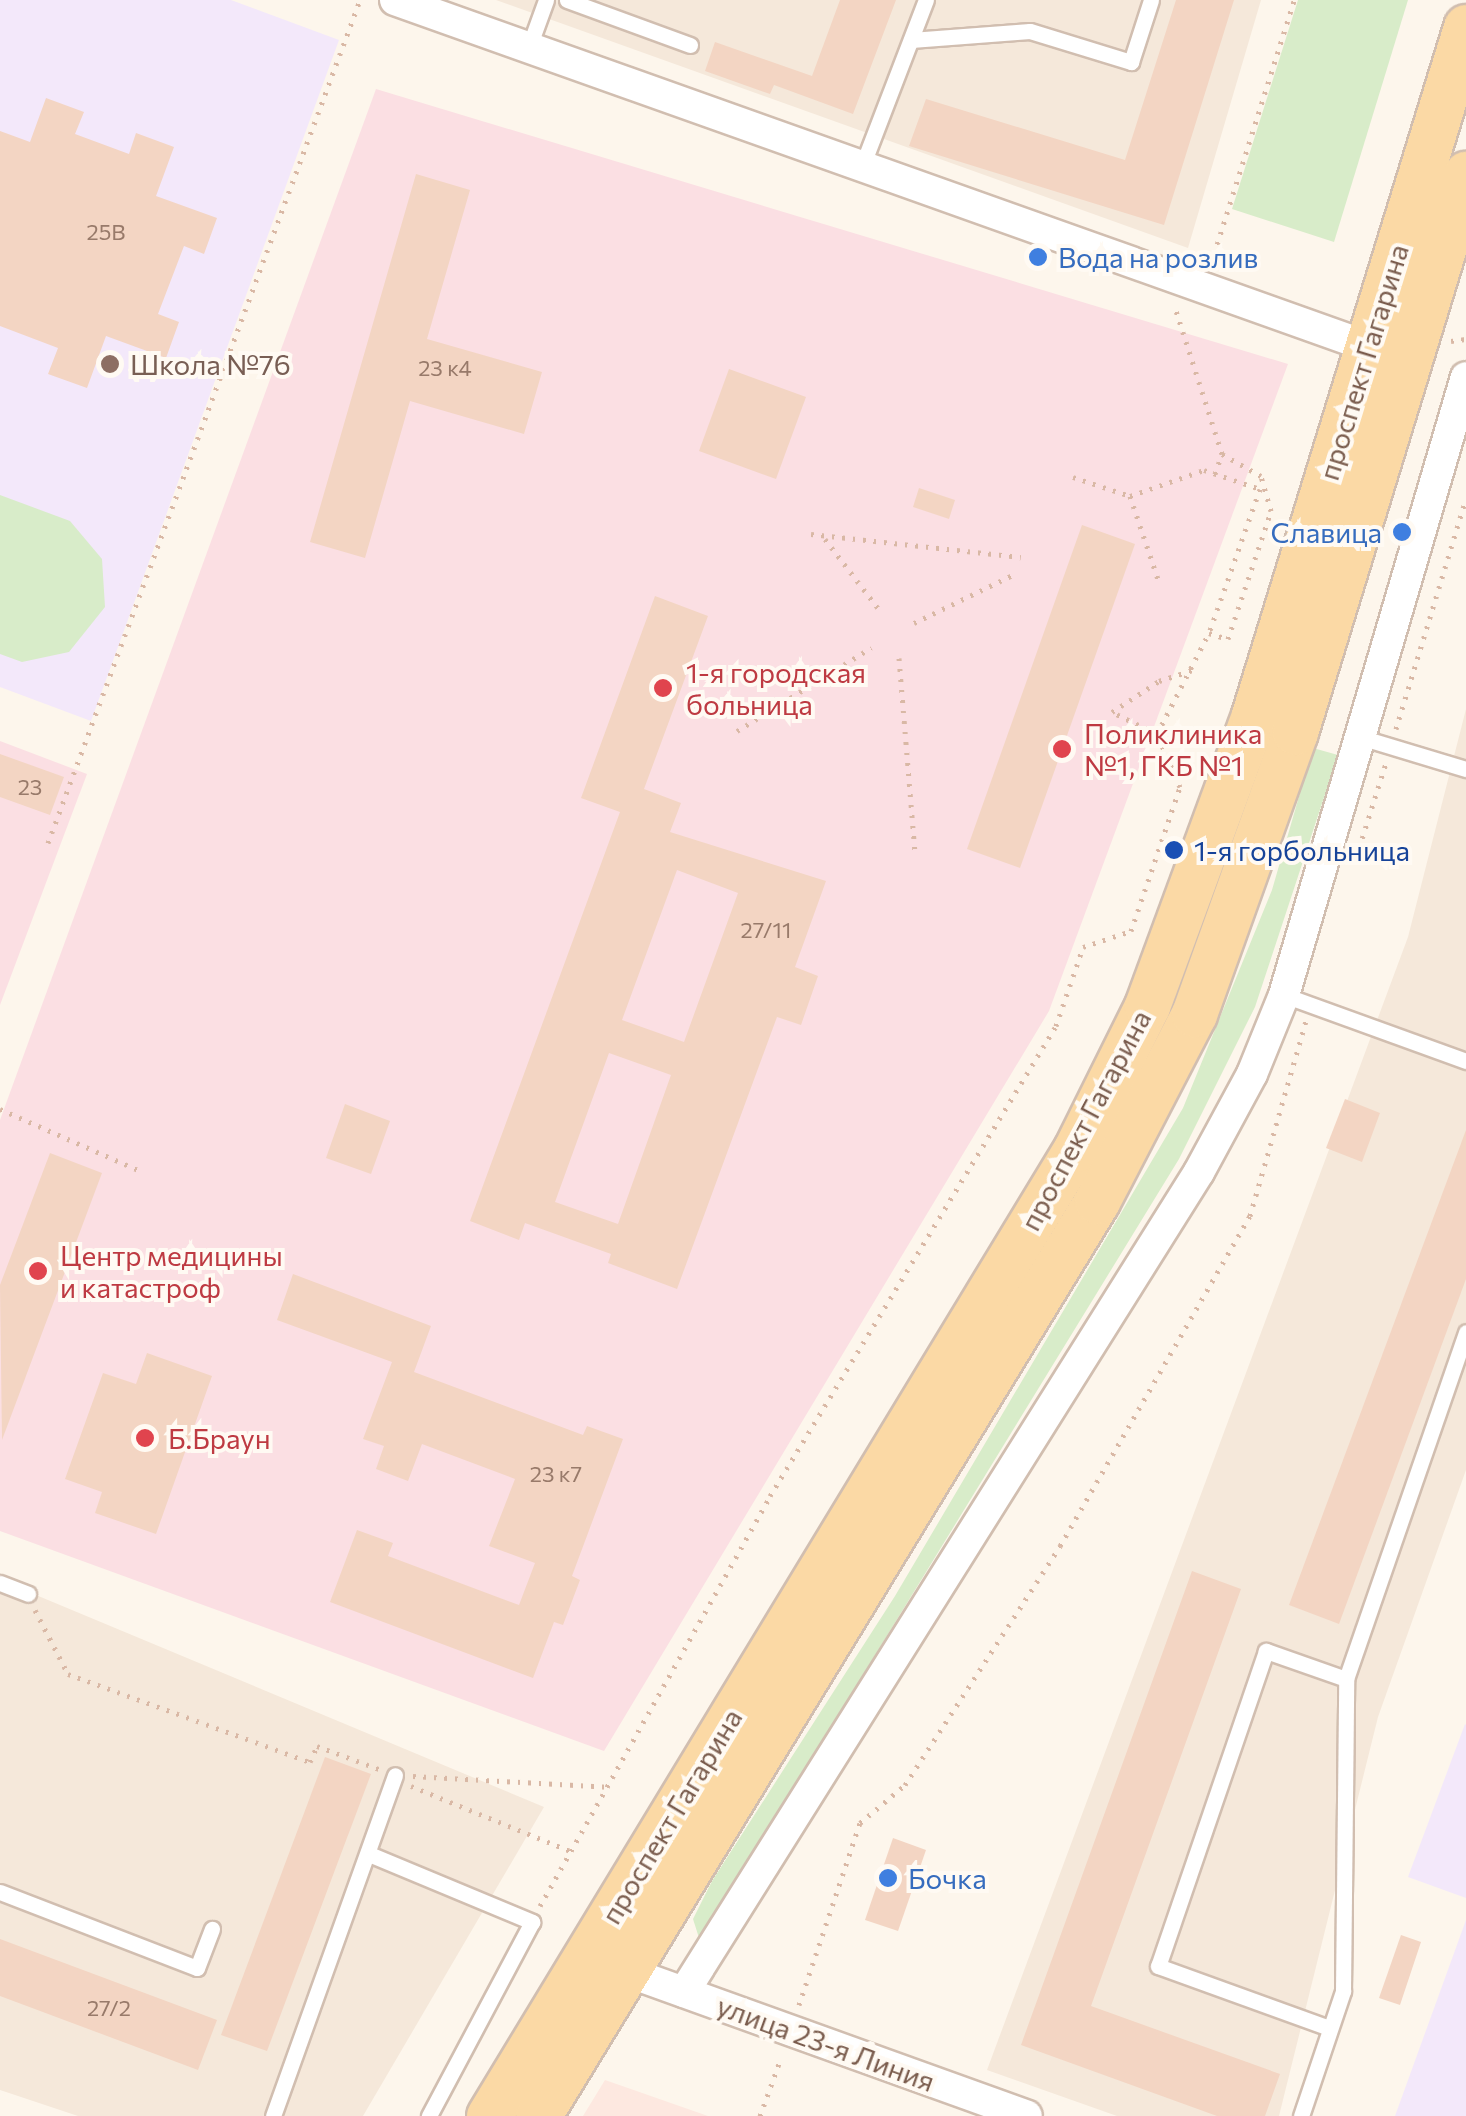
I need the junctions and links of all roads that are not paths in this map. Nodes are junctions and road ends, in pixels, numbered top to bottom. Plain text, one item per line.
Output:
1 (395, 0) edge
2 (546, 0) edge
3 (567, 0) edge
4 (926, 0) edge
5 (1151, 0) edge
6 (1466, 26) edge
7 (911, 40) junction
8 (690, 45) dead end
9 (529, 48) junction
10 (860, 170) junction
11 (1466, 174) edge
12 (1368, 346) junction
13 (1466, 377) edge
14 (1360, 737) junction
15 (1466, 768) edge
16 (1298, 999) junction
17 (1466, 1061) edge
18 (1466, 1332) edge
19 (0, 1583) edge
20 (28, 1594) road end
21 (1346, 1679) junction
22 (396, 1774) road end
23 (369, 1854) junction
24 (0, 1892) edge
25 (212, 1929) dead end
26 (625, 1971) junction
27 (684, 1992) junction
28 (1329, 2028) junction
29 (273, 2116) edge
30 (429, 2116) edge
31 (490, 2116) edge
32 (538, 2116) edge
33 (1027, 2116) edge
34 (1301, 2116) edge

1 - 9 street
2 - 9 lane
3 - 8 lane
4 - 7 lane
5 - 7 lane
6 - 12 main road, проспект Гагарина
7 - 10 lane
9 - 10 street
10 - 12 street
11 - 26 main road, проспект Гагарина
12 - 31 main road, проспект Гагарина
13 - 14 street
14 - 15 lane
14 - 16 street
16 - 17 lane
16 - 27 street
18 - 21 lane
19 - 20 lane
21 - 28 lane
21 - 28 lane
22 - 23 lane
23 - 29 lane
23 - 30 lane
24 - 25 lane
26 - 27 street, улица 23-я Линия
26 - 32 main road, проспект Гагарина
27 - 33 street, улица 23-я Линия
28 - 34 lane

